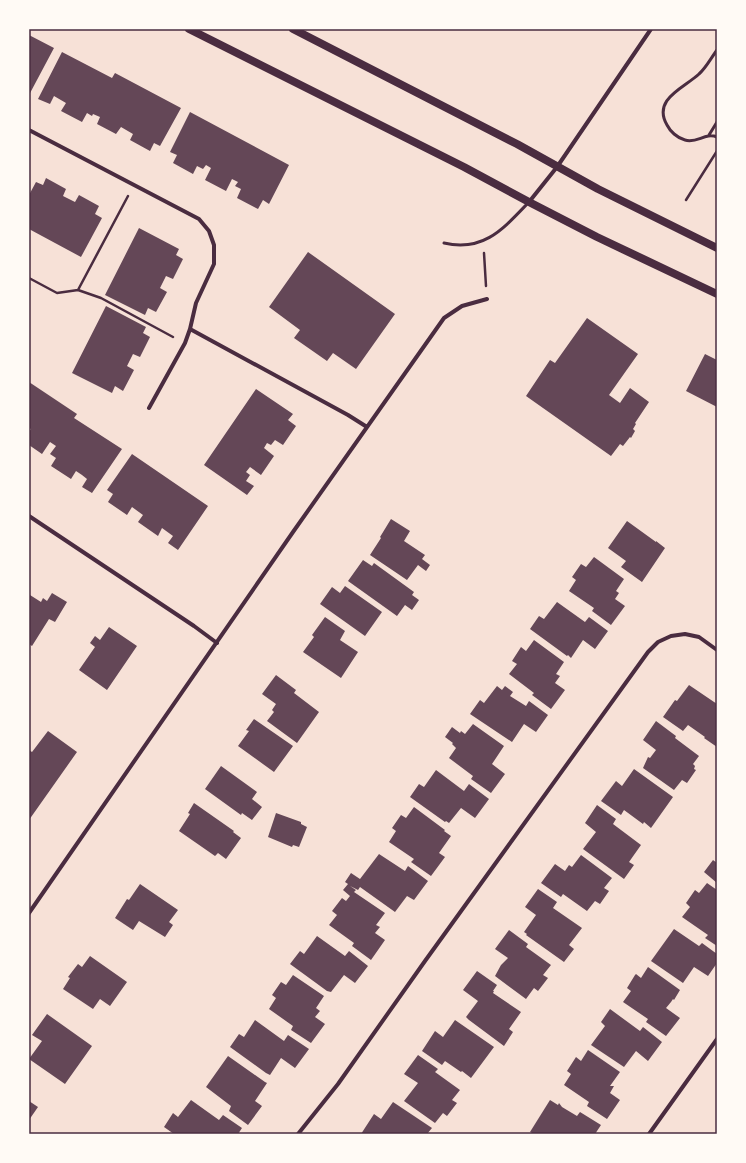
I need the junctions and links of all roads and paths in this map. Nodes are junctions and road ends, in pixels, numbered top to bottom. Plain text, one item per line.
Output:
1 (188, 29) edge
2 (293, 29) edge
3 (651, 29) edge
4 (717, 50) edge
5 (717, 122) edge
6 (29, 130) edge
7 (709, 135) junction
8 (717, 137) edge
9 (717, 151) edge
10 (557, 167) junction
11 (134, 185) junction
12 (686, 200) dead end
13 (529, 202) junction
14 (484, 240) junction
15 (444, 243) dead end
16 (717, 248) edge
17 (29, 278) edge
18 (78, 290) junction
19 (717, 294) edge
20 (487, 299) joint
21 (190, 329) junction
22 (184, 343) junction
23 (149, 408) dead end
24 (368, 427) junction
25 (29, 516) edge
26 (217, 643) junction
27 (717, 650) edge
28 (29, 913) edge
29 (717, 1039) edge
30 (298, 1134) edge
31 (649, 1134) edge

1 - 13 main road
2 - 10 main road
3 - 10 street
4 - 7 lane
5 - 7 lane
6 - 11 street
7 - 8 lane
9 - 12 path
10 - 13 street
10 - 16 main road
11 - 18 path
11 - 21 street
13 - 14 lane
13 - 19 main road
14 - 15 lane
14 - 20 path
17 - 18 path
18 - 22 path
20 - 24 street
21 - 22 street
21 - 24 street
22 - 23 street
24 - 26 street
25 - 26 street
26 - 28 street
27 - 30 street
29 - 31 street

